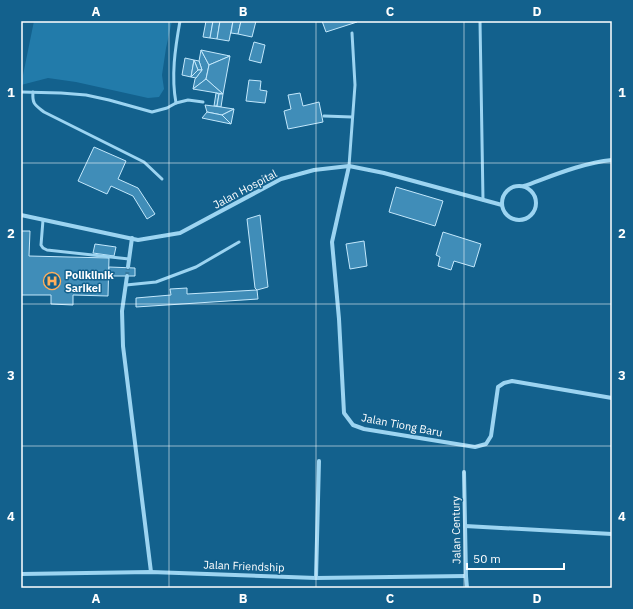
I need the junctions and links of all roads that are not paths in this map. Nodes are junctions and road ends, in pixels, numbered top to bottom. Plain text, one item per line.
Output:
1 (180, 21) edge
2 (480, 21) edge
3 (352, 33) dead end
4 (21, 92) edge
5 (33, 92) junction
6 (202, 102) dead end
7 (176, 104) junction
8 (324, 116) dead end
9 (352, 117) junction
10 (612, 160) edge
11 (349, 166) junction
12 (162, 179) dead end
13 (524, 186) junction
14 (484, 200) junction
15 (502, 205) junction
16 (21, 216) edge
17 (43, 220) junction
18 (132, 238) junction
19 (238, 242) dead end
20 (129, 259) junction
21 (128, 267) tunnel mouth
22 (127, 276) tunnel mouth
23 (126, 284) junction
24 (612, 398) edge
25 (319, 460) dead end
26 (464, 472) dead end
27 (465, 526) junction
28 (612, 534) edge
29 (151, 572) junction
30 (21, 574) edge
31 (466, 576) junction
32 (316, 578) junction
33 (467, 588) edge

1 - 7 lane
2 - 14 lane
3 - 9 lane
4 - 5 lane
5 - 7 lane
5 - 12 lane
6 - 7 lane
8 - 9 lane
9 - 11 lane
10 - 13 street
11 - 14 street, Jalan Hospital
11 - 18 street, Jalan Hospital
11 - 24 street, Jalan Tiong Baru
13 - 15 street
13 - 15 street
14 - 15 street, Jalan Hospital
16 - 17 street, Jalan Hospital
17 - 18 street, Jalan Hospital
17 - 20 lane
18 - 20 street
19 - 23 lane
20 - 21 street
22 - 23 street
23 - 29 street
25 - 32 street
26 - 27 street, Jalan Century
27 - 28 street
27 - 31 street, Jalan Century
29 - 30 street, Jalan Friendship
29 - 32 street, Jalan Friendship
31 - 32 street, Jalan Friendship
31 - 33 street, Jalan Century

